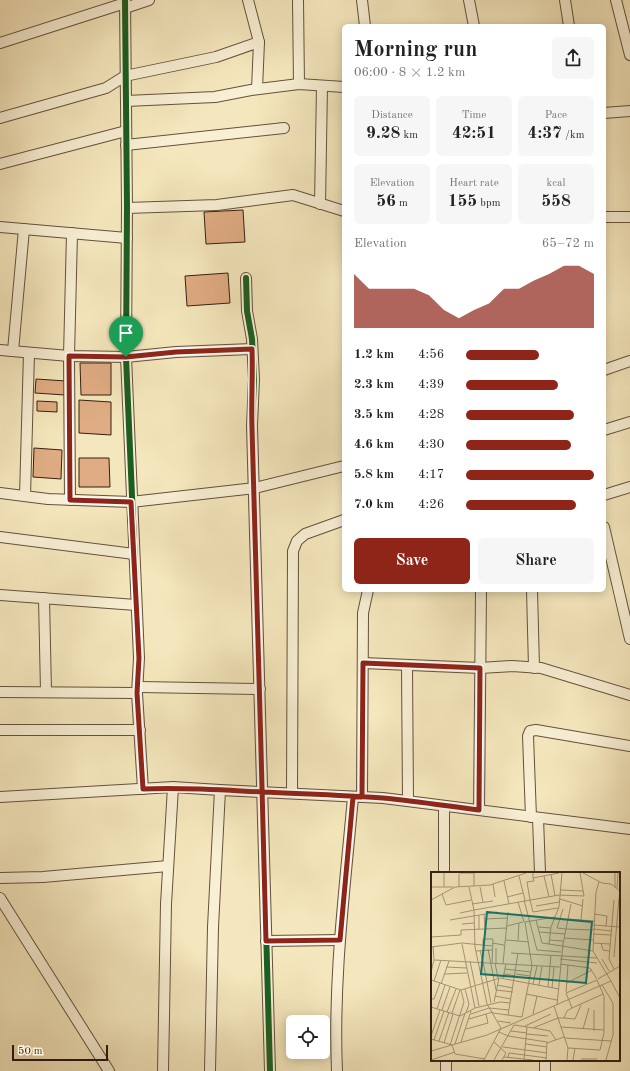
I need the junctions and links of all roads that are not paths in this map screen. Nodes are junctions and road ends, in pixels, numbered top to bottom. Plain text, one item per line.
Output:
1 (150, 0) edge
2 (248, 0) edge
3 (298, 0) edge
4 (362, 0) edge
5 (469, 0) edge
6 (565, 0) edge
7 (616, 0) edge
8 (125, 4) edge
9 (365, 24) edge
10 (474, 24) edge
11 (569, 24) edge
12 (259, 42) junction
13 (0, 43) edge
14 (630, 55) edge
15 (125, 76) junction
16 (299, 84) junction
17 (322, 86) junction
18 (342, 87) edge
19 (257, 89) junction
20 (126, 101) junction
21 (630, 111) edge
22 (606, 113) edge
23 (0, 118) edge
24 (284, 128) dead end
25 (126, 131) junction
26 (126, 145) junction
27 (0, 164) edge
28 (320, 204) junction
29 (127, 208) junction
30 (342, 210) edge
31 (606, 217) edge
32 (630, 217) edge
33 (0, 227) edge
34 (24, 229) junction
35 (72, 233) junction
36 (127, 238) junction
37 (246, 278) dead end
38 (252, 349) junction
39 (0, 350) edge
40 (13, 351) junction
41 (29, 353) junction
42 (69, 356) junction
43 (126, 357) junction
44 (630, 361) edge
45 (606, 369) edge
46 (630, 422) edge
47 (606, 429) edge
48 (342, 466) edge
49 (255, 488) junction
50 (630, 488) edge
51 (0, 493) edge
52 (606, 494) edge
53 (25, 496) junction
54 (70, 500) junction
55 (131, 502) junction
56 (342, 521) edge
57 (606, 536) edge
58 (0, 537) edge
59 (134, 554) junction
60 (368, 592) edge
61 (481, 592) edge
62 (532, 592) edge
63 (0, 595) edge
64 (44, 598) junction
65 (136, 605) junction
66 (630, 639) edge
67 (363, 663) junction
68 (407, 665) junction
69 (480, 668) junction
70 (534, 668) junction
71 (260, 689) junction
72 (138, 690) junction
73 (0, 692) edge
74 (46, 692) junction
75 (630, 694) edge
76 (0, 730) edge
77 (140, 730) junction
78 (630, 746) edge
79 (173, 787) junction
80 (143, 789) junction
81 (220, 790) junction
82 (262, 792) junction
83 (292, 793) junction
84 (0, 797) edge
85 (358, 797) junction
86 (408, 801) junction
87 (444, 806) junction
88 (479, 810) junction
89 (534, 817) junction
90 (630, 829) edge
91 (168, 866) junction
92 (444, 872) edge
93 (540, 872) edge
94 (0, 878) edge
95 (0, 898) edge
96 (340, 940) junction
97 (266, 941) junction
98 (545, 1061) edge
99 (109, 1071) edge
100 (163, 1071) edge
101 (210, 1071) edge
102 (270, 1071) edge
103 (337, 1071) edge
104 (546, 1071) edge

1 - 8 street
2 - 12 street
3 - 16 street
4 - 9 street
5 - 10 street
6 - 11 street
7 - 14 street
8 - 13 street
8 - 15 street
12 - 15 street
12 - 19 street
15 - 20 street
15 - 23 street
16 - 17 street
16 - 19 street
17 - 18 street
17 - 28 street
19 - 20 street
20 - 25 street
21 - 22 street
24 - 26 street
25 - 26 street
25 - 27 street
26 - 29 street
28 - 29 street
28 - 30 street
29 - 36 street
31 - 32 street
33 - 34 street
34 - 35 street
34 - 40 street
35 - 36 street
35 - 42 street
36 - 43 street
37 - 38 street
38 - 43 street
38 - 49 street
39 - 40 street
40 - 41 street
41 - 42 street
41 - 53 street
42 - 43 street
42 - 54 street
43 - 55 street
44 - 45 street
46 - 47 street
48 - 49 street
49 - 55 street
49 - 71 street
50 - 52 street
51 - 53 street
53 - 54 street
54 - 55 street
55 - 59 street
56 - 83 street
57 - 66 street
58 - 59 street
59 - 65 street
60 - 67 street
61 - 69 street
62 - 70 street
63 - 64 street
64 - 65 street
64 - 74 street
65 - 72 street
67 - 68 street
67 - 85 street
68 - 69 street
68 - 86 street
69 - 70 street
69 - 88 street
70 - 75 street
71 - 72 street
71 - 82 street
72 - 74 street
72 - 77 street
73 - 74 street
76 - 77 street
77 - 80 street
78 - 89 street
79 - 80 street
79 - 81 street
79 - 91 street
80 - 84 street
81 - 82 street
81 - 101 street
82 - 83 street
82 - 97 street
83 - 85 street
85 - 86 street
85 - 96 street
86 - 87 street
87 - 88 street
87 - 92 street
88 - 89 street
89 - 90 street
89 - 93 street
91 - 94 street
91 - 100 street
95 - 99 street
96 - 97 street
96 - 103 street
97 - 102 street
98 - 104 street

